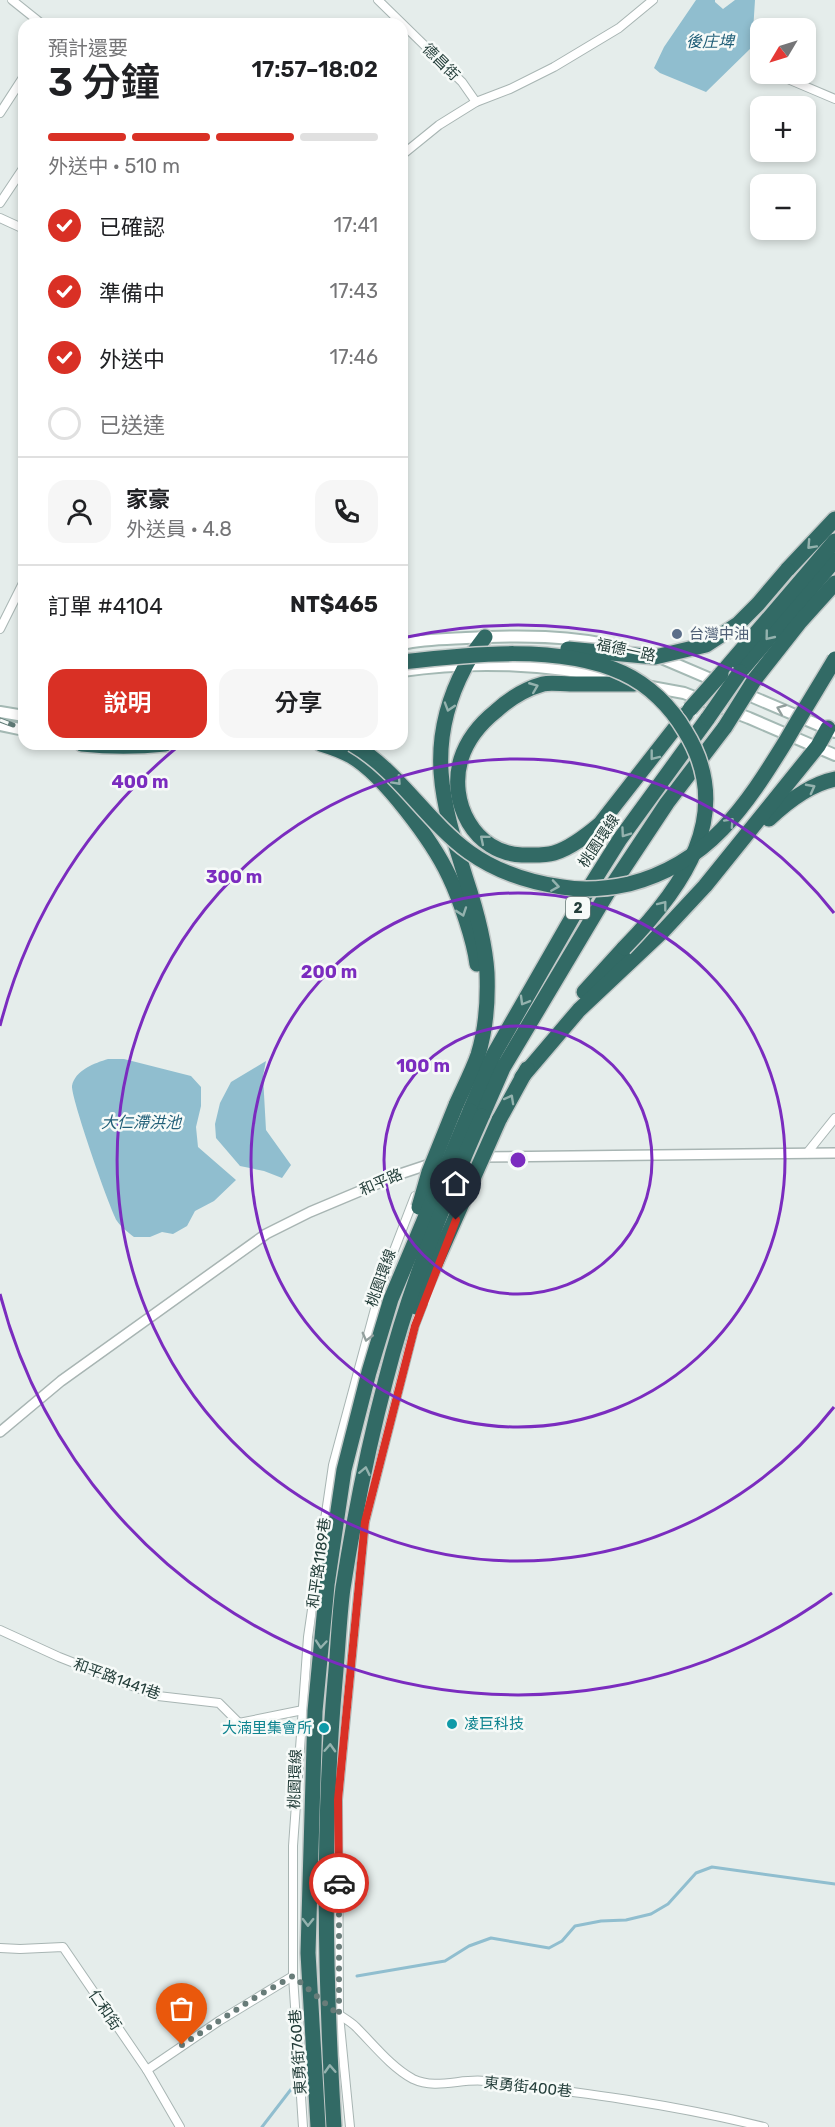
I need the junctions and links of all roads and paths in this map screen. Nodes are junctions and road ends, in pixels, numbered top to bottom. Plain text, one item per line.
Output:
1 (12, 0) edge
2 (378, 0) edge
3 (653, 0) edge
4 (34, 18) edge
5 (396, 18) edge
6 (408, 29) edge
7 (800, 84) edge
8 (18, 85) edge
9 (835, 99) edge
10 (476, 102) junction
11 (0, 113) edge
12 (408, 150) edge
13 (18, 176) edge
14 (0, 203) edge
15 (0, 218) edge
16 (18, 227) edge
17 (835, 519) edge
18 (835, 541) edge
19 (835, 560) edge
20 (835, 583) edge
21 (18, 593) edge
22 (0, 629) edge
23 (485, 637) junction
24 (447, 639) junction
25 (408, 643) edge
26 (408, 652) edge
27 (835, 659) edge
28 (408, 661) edge
29 (465, 666) junction
30 (441, 668) junction
31 (408, 671) edge
32 (634, 684) junction
33 (0, 712) edge
34 (18, 715) edge
35 (0, 725) edge
36 (18, 729) edge
37 (832, 730) edge
38 (818, 746) junction
39 (336, 750) edge
40 (362, 750) edge
41 (835, 755) edge
42 (835, 779) edge
43 (734, 852) junction
44 (522, 1077) junction
45 (469, 1110) junction
46 (835, 1118) edge
47 (807, 1153) junction
48 (835, 1153) edge
49 (480, 1157) junction
50 (428, 1163) junction
51 (386, 1378) junction
52 (0, 1432) edge
53 (0, 1630) edge
54 (303, 1710) junction
55 (339, 1840) junction
56 (293, 1846) junction
57 (0, 1948) edge
58 (293, 1976) junction
59 (339, 2015) junction
60 (147, 2070) junction
61 (180, 2127) edge
62 (303, 2127) edge
63 (318, 2127) edge
64 (334, 2127) edge
65 (350, 2127) edge
66 (764, 2127) edge

1 - 4 street
2 - 5 street, 德昌街
3 - 10 street
6 - 10 street, 德昌街
7 - 9 street
8 - 11 street
10 - 12 street
13 - 14 street
15 - 16 street
17 -> 26 highway, bridge
18 -> 32 highway, bridge
19 -> 45 highway, 桃園環線 / 2, bridge
20 - 45 highway, 桃園環線 / 2, bridge
21 - 22 street
23 - 24 main road, 福德一路
23 - 29 highway
37 -> 23 main road, 福德一路
24 - 25 main road, 福德一路
24 - 30 main road
40 -> 27 highway, bridge
44 -> 28 highway, bridge
29 - 30 main road, 福德一路
29 - 32 main road, 福德一路
29 -> 45 highway
30 - 31 main road, 福德一路
32 - 38 main road, 福德一路
33 - 34 main road
35 - 36 main road
37 - 38 highway
38 - 41 main road, 福德一路
38 - 43 highway
39 -> 45 highway
43 -> 42 highway
43 - 44 highway
51 -> 44 highway, bridge
45 - 51 highway, 桃園環線 / 2, bridge
45 -> 63 highway, 桃園環線, bridge
46 - 47 street
47 - 48 street, 和平路
47 - 49 street, 和平路
49 - 50 street, 和平路
49 - 55 street
50 - 52 street, 和平路
50 -> 54 street, 和平路1189巷
64 -> 51 highway, 桃園環線 / 2, bridge
53 - 54 street, 和平路1441巷
54 - 56 street, 和平路1189巷
55 - 56 street
55 - 59 street
56 - 58 street, 和平路1189巷
57 - 60 street, 仁和街
58 - 59 street, 東勇街400巷
58 - 60 street
58 - 62 street, 東勇街760巷
59 - 65 street
59 - 66 street, 東勇街400巷
60 - 61 street, 仁和街

